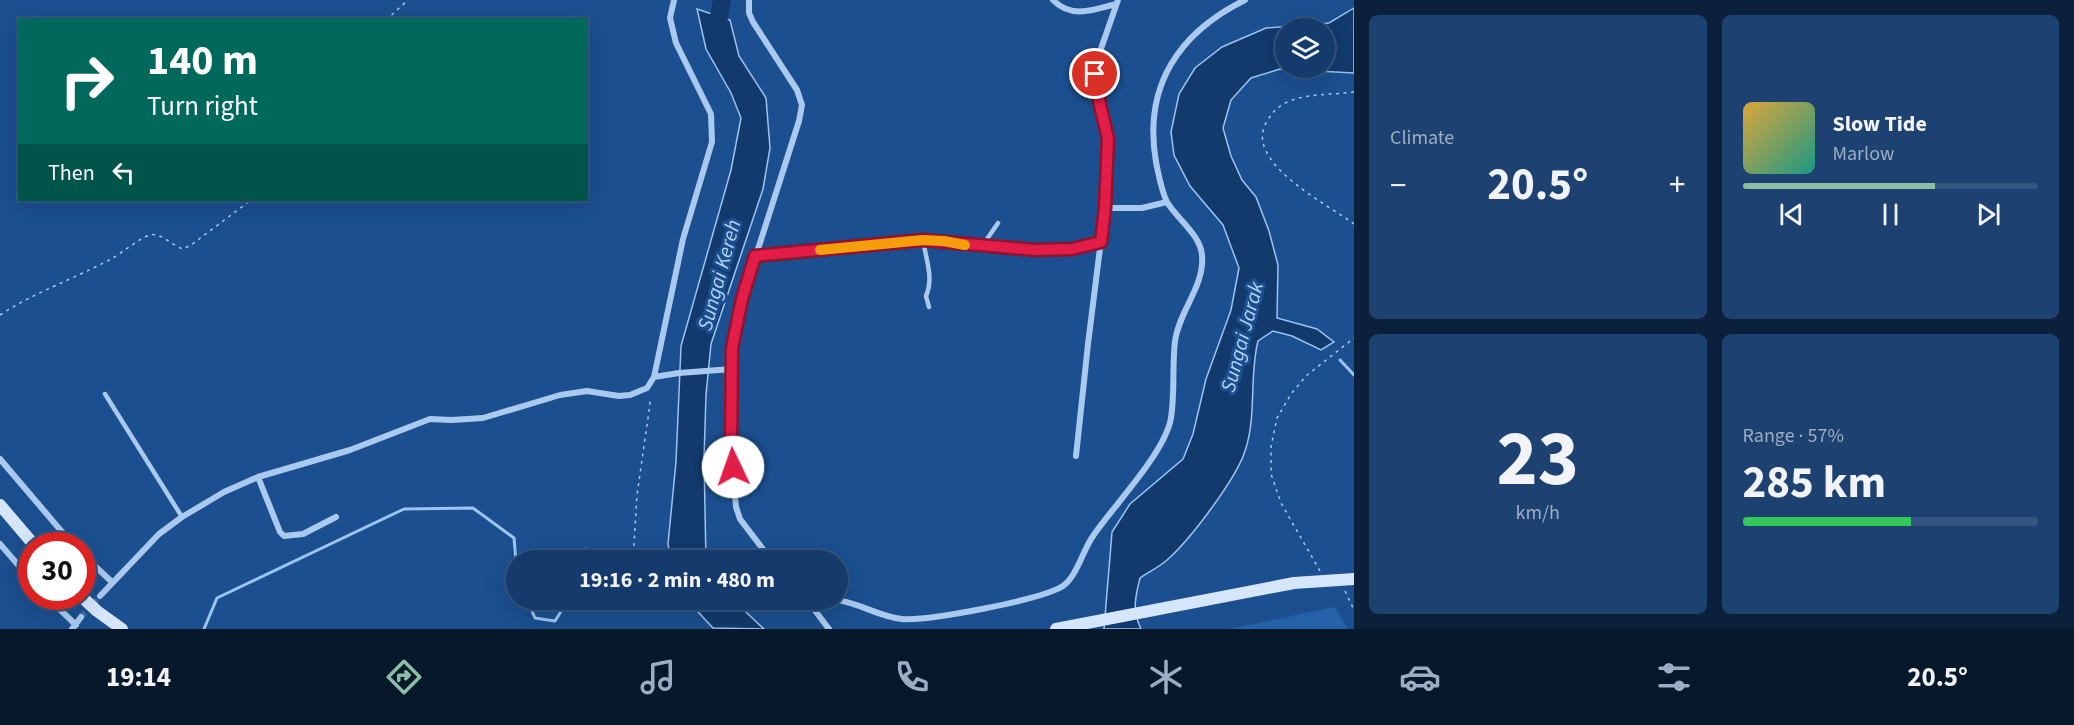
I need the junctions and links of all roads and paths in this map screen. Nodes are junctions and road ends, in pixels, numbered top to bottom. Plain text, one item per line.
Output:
1 (408, 0) edge
2 (674, 0) edge
3 (749, 0) edge
4 (1053, 0) edge
5 (1245, 0) edge
6 (1117, 2) edge
7 (388, 18) edge
8 (1354, 92) edge
9 (250, 201) edge
10 (1167, 202) junction
11 (1105, 208) junction
12 (998, 223) dead end
13 (1354, 224) edge
14 (923, 240) junction
15 (1101, 242) junction
16 (983, 246) junction
17 (755, 256) junction
18 (929, 307) dead end
19 (0, 315) edge
20 (1354, 338) edge
21 (728, 370) junction
22 (654, 377) junction
23 (647, 388) junction
24 (105, 394) dead end
25 (1076, 456) dead end
26 (0, 459) edge
27 (258, 477) junction
28 (0, 505) edge
29 (182, 517) junction
30 (336, 517) dead end
31 (23, 532) edge
32 (62, 532) edge
33 (0, 544) edge
34 (634, 550) edge
35 (764, 550) edge
36 (18, 565) edge
37 (96, 567) edge
38 (1354, 579) edge
39 (1326, 580) junction
40 (1339, 580) junction
41 (112, 582) junction
42 (100, 596) tunnel mouth
43 (848, 602) edge
44 (59, 610) edge
45 (96, 610) edge
46 (815, 610) edge
47 (1354, 610) edge
48 (81, 617) tunnel mouth
49 (74, 627) edge
50 (122, 629) edge
51 (829, 629) edge
52 (1056, 629) edge

1 - 7 path
2 - 22 street
3 - 17 street
4 - 6 street
5 - 10 street
6 - 11 street
8 - 13 path
9 - 19 path
10 - 11 street
10 - 43 street
11 - 15 street
12 - 16 lane
14 - 16 street
14 - 17 street
14 - 18 lane
15 - 16 street
15 - 25 street
17 - 21 street
20 - 39 path
21 - 22 street
21 - 35 street
22 - 23 street
23 - 27 street
23 - 34 path
24 - 29 lane
26 - 32 street
27 - 29 street
27 - 30 street
28 - 31 street
29 - 41 street
33 - 36 street
37 - 41 street
38 - 40 street
39 - 40 street
39 - 52 street
40 - 47 path
41 - 42 street
44 - 49 street
45 - 50 street
46 - 51 street
48 - 49 street

